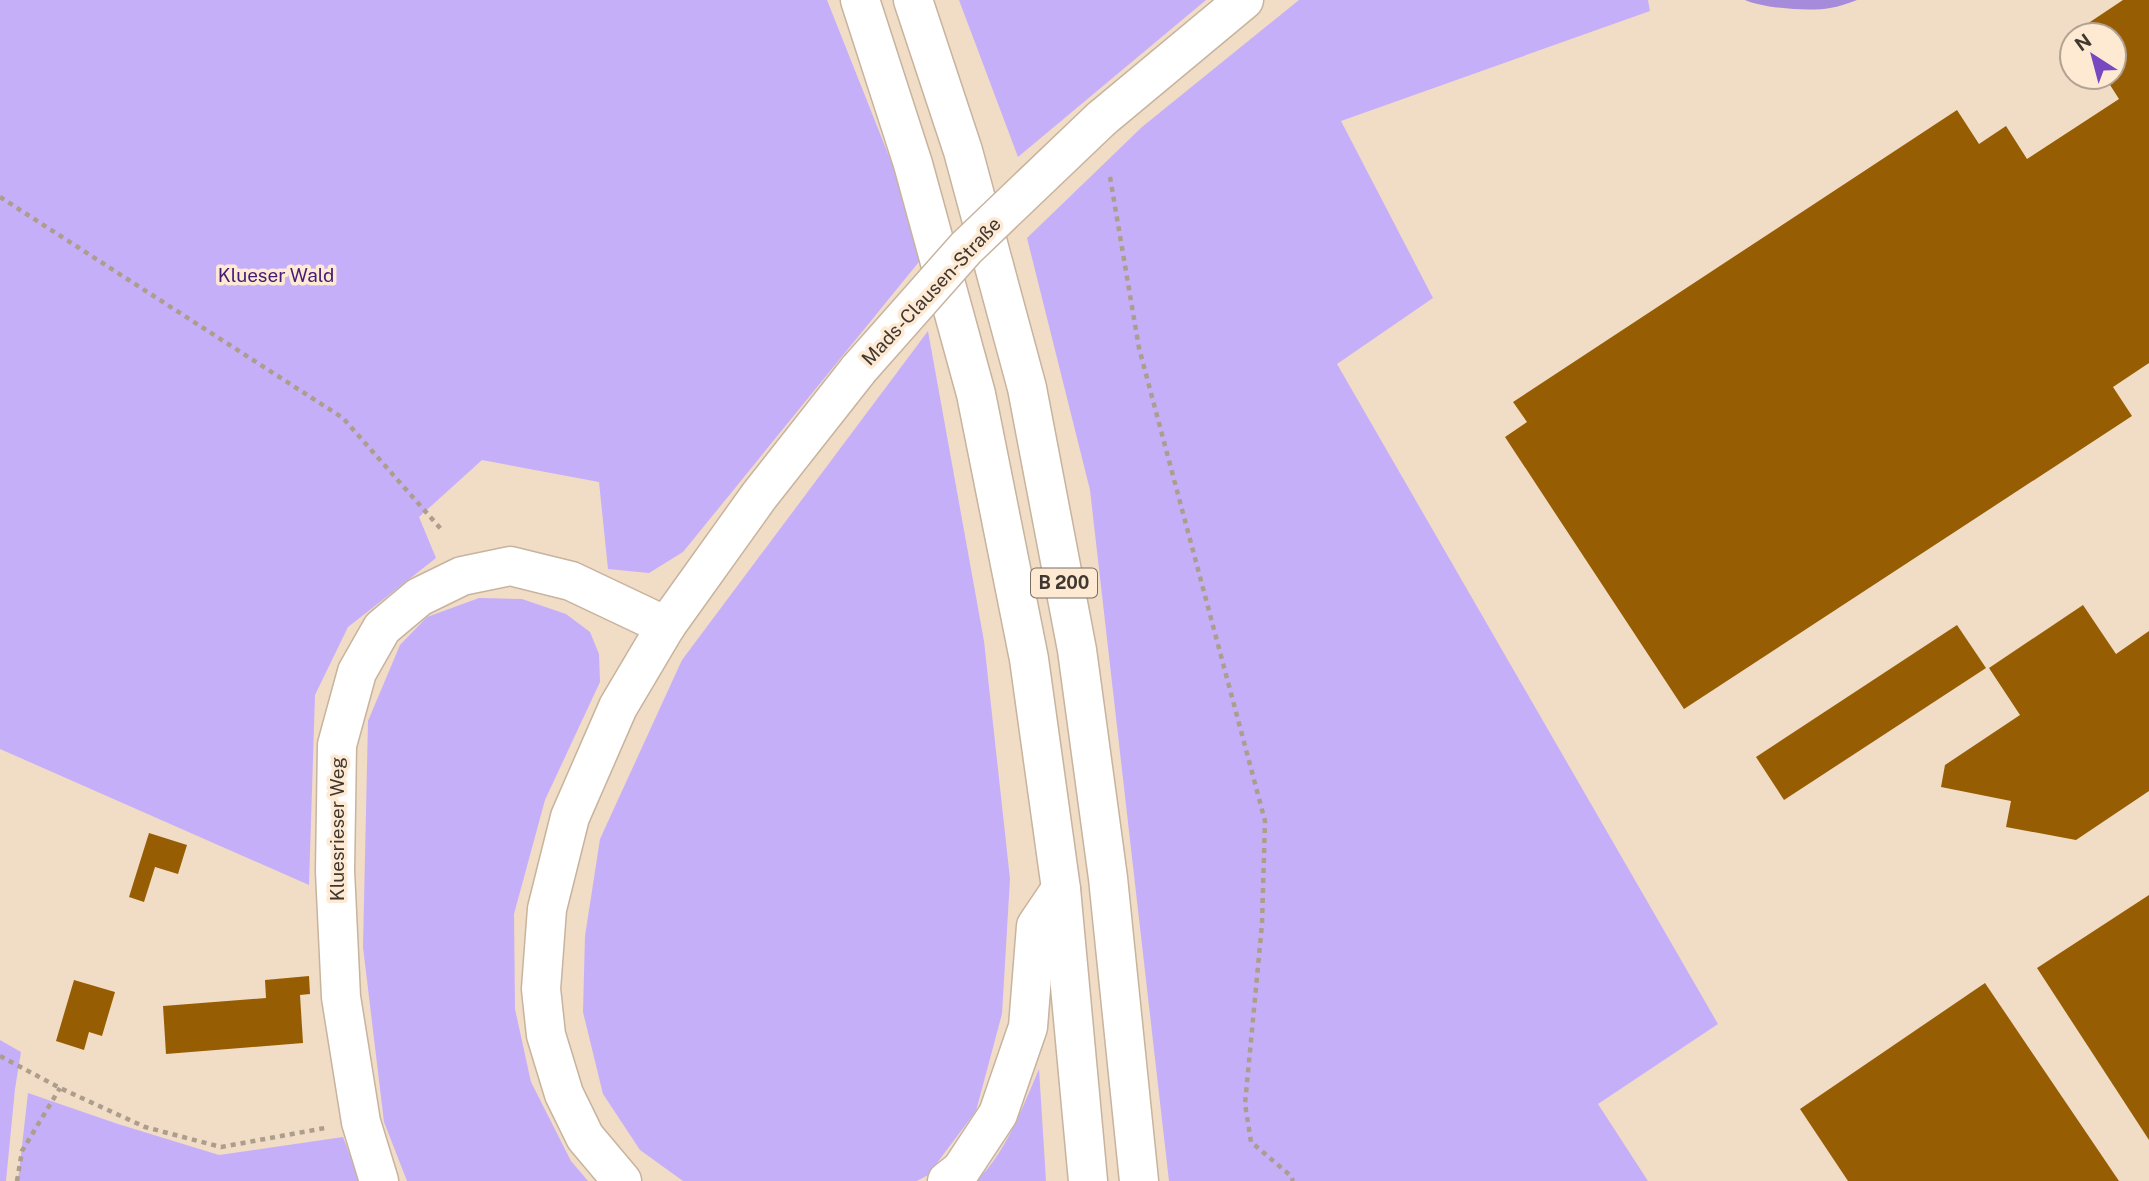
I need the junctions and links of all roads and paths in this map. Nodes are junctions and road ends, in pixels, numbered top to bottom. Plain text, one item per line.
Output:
1 (860, 0) edge
2 (913, 0) edge
3 (1244, 0) edge
4 (1110, 177) dead end
5 (0, 197) edge
6 (441, 529) dead end
7 (666, 626) junction
8 (1061, 889) junction
9 (0, 1056) edge
10 (60, 1088) junction
11 (361, 1122) junction
12 (17, 1181) edge
13 (379, 1181) edge
14 (622, 1181) edge
15 (947, 1181) edge
16 (1088, 1181) edge
17 (1139, 1181) edge
18 (1293, 1181) edge

1 - 8 main road, B 200
2 - 17 main road, B 200
3 - 7 main road, Mads-Clausen-Straße, bridge
4 - 18 path
5 - 6 path
7 - 11 main road, Kluesrieser Weg
7 - 14 main road, Mads-Clausen-Straße
8 - 15 main road
8 - 16 main road, B 200
9 - 10 path
10 - 11 path
10 - 12 path
11 - 13 main road, Kluesrieser Weg

